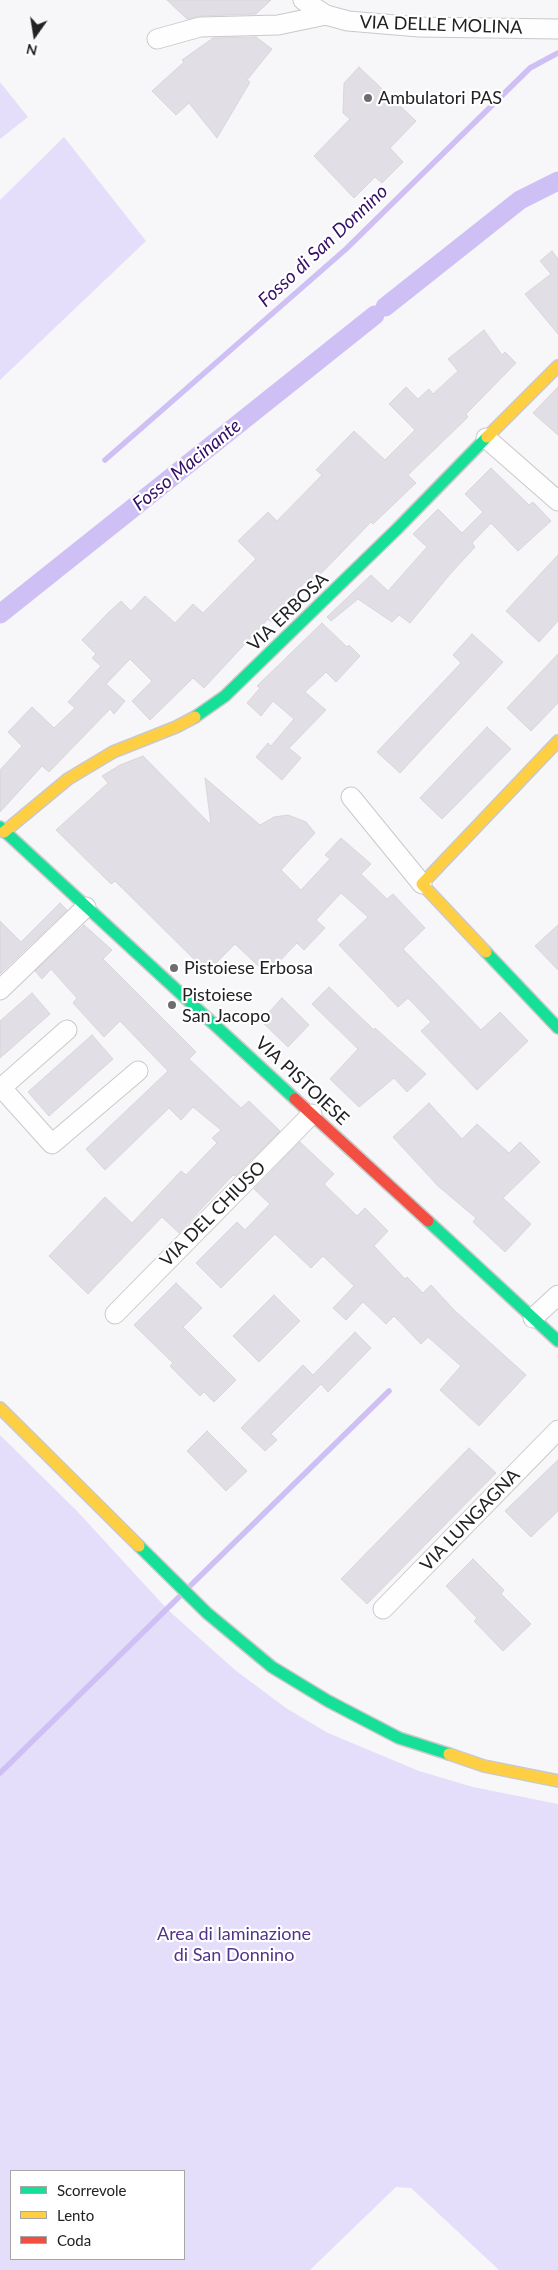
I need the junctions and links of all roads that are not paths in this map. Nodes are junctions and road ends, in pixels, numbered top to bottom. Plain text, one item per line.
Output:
1 (303, 0) edge
2 (326, 15) junction
3 (558, 29) edge
4 (158, 39) dead end
5 (558, 366) edge
6 (486, 438) junction
7 (558, 501) edge
8 (558, 741) edge
9 (351, 798) dead end
10 (2, 829) edge
11 (422, 884) junction
12 (86, 907) junction
13 (0, 990) edge
14 (558, 1028) edge
15 (67, 1030) dead end
16 (138, 1070) dead end
17 (1, 1087) edge
18 (312, 1114) junction
19 (558, 1295) edge
20 (115, 1314) dead end
21 (533, 1318) junction
22 (558, 1341) edge
23 (0, 1408) edge
24 (558, 1430) edge
25 (383, 1610) dead end
26 (558, 1781) edge

1 - 2 street, VIA DELLE MOLINA
2 - 3 street, VIA DELLE MOLINA
2 - 4 street, VIA DELLE MOLINA
5 - 6 street, VIA ERBOSA
6 - 7 street
6 - 10 street, VIA ERBOSA
8 - 11 street
9 - 11 street
10 - 12 street, VIA PISTOIESE
11 - 14 street
12 - 13 street
12 - 18 street, VIA PISTOIESE
15 - 17 street
16 - 17 street
18 - 20 street, VIA DEL CHIUSO
18 - 21 street, VIA PISTOIESE
19 - 21 street
21 - 22 street, VIA PISTOIESE
23 - 26 street
24 - 25 street, VIA LUNGAGNA

